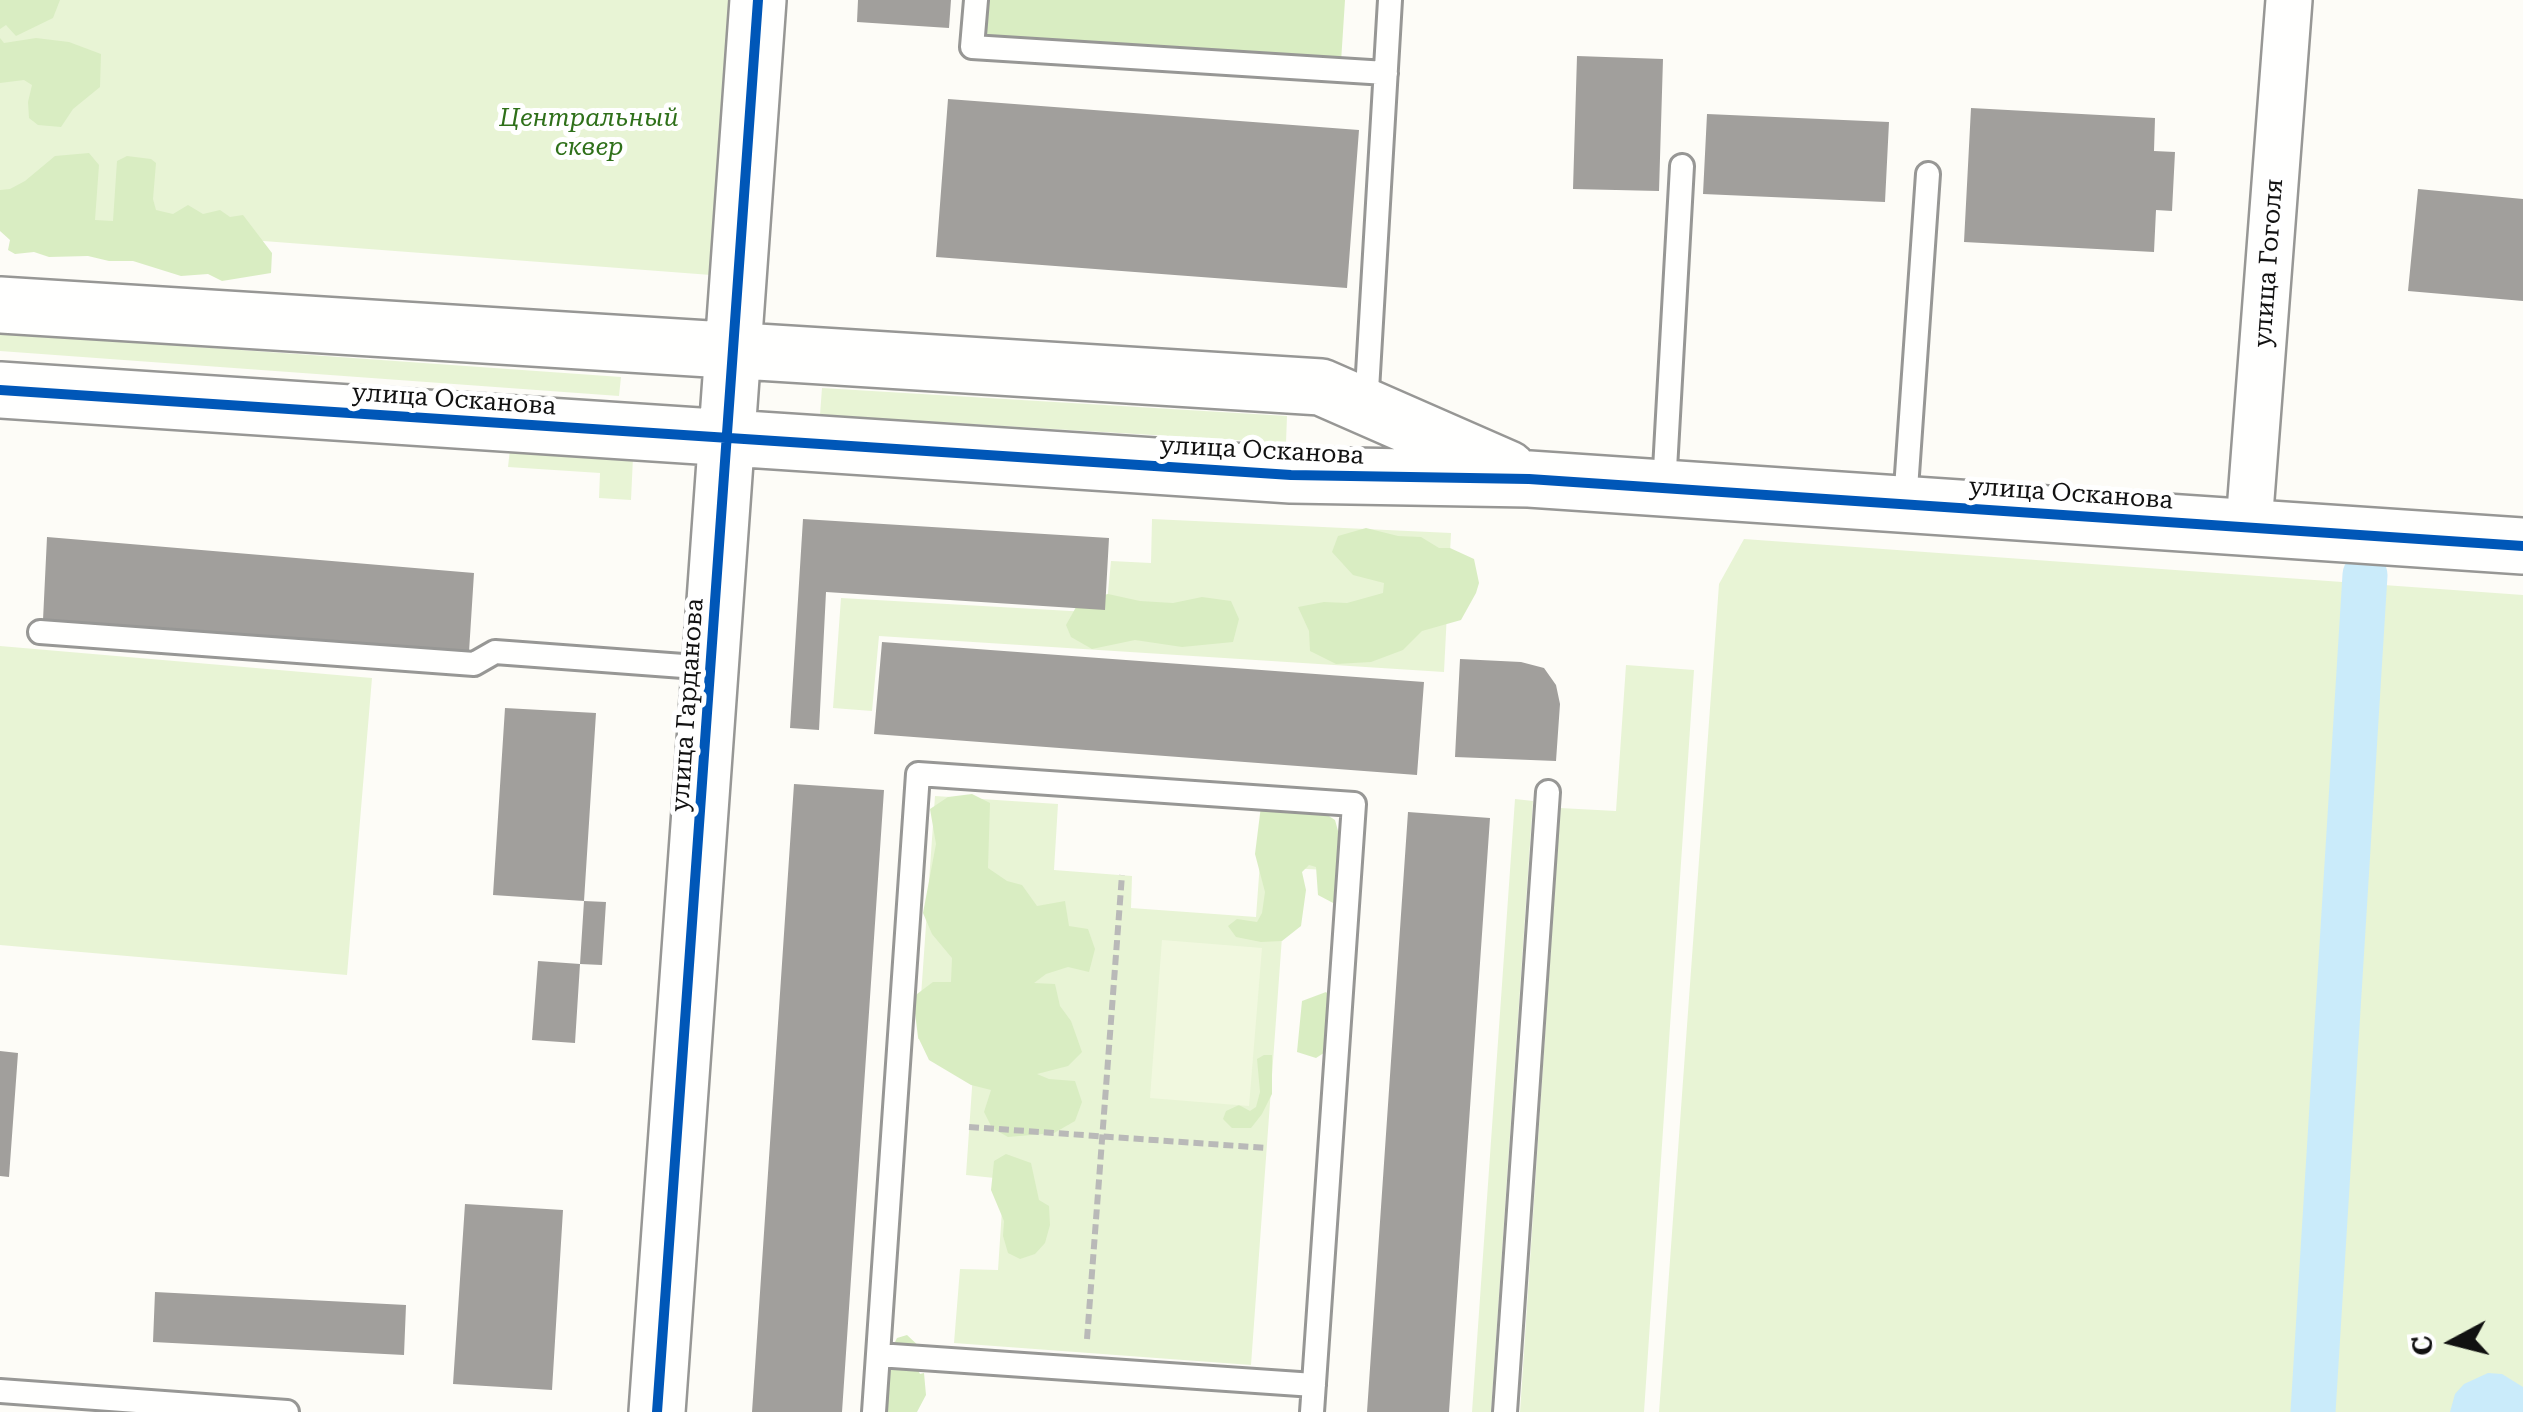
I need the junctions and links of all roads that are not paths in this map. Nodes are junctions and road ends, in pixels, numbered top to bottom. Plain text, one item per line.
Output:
1 (758, 0) edge
2 (976, 0) edge
3 (1390, 0) edge
4 (2289, 0) edge
5 (1386, 73) junction
6 (1682, 166) dead end
7 (1928, 174) dead end
8 (0, 305) edge
9 (732, 351) junction
10 (0, 390) edge
11 (1366, 407) junction
12 (726, 437) junction
13 (1529, 478) junction
14 (1664, 487) junction
15 (1905, 503) junction
16 (2248, 526) junction
17 (2523, 546) edge
18 (40, 632) dead end
19 (710, 668) junction
20 (1548, 792) dead end
21 (878, 1355) junction
22 (1314, 1385) junction
23 (0, 1391) edge
24 (287, 1412) edge
25 (657, 1412) edge
26 (874, 1412) edge
27 (1312, 1412) edge
28 (1504, 1412) edge

1 - 9 street, улица Гарданова
2 - 5 lane
3 - 5 lane
4 - 16 street, улица Гоголя
5 - 11 lane
6 - 14 lane
7 - 15 lane
8 - 9 street, улица Осканова
9 - 11 street, улица Осканова
9 - 12 street, улица Гарданова
10 - 12 street, улица Осканова
11 - 13 street, улица Осканова
12 - 13 street, улица Осканова
12 - 19 street, улица Гарданова
13 - 14 street, улица Осканова
14 - 15 street, улица Осканова
15 - 16 street, улица Осканова
16 - 17 street, улица Осканова
18 - 19 lane
19 - 25 street, улица Гарданова
20 - 28 lane
21 - 22 lane
21 - 22 lane
21 - 26 lane
22 - 27 lane
23 - 24 lane

